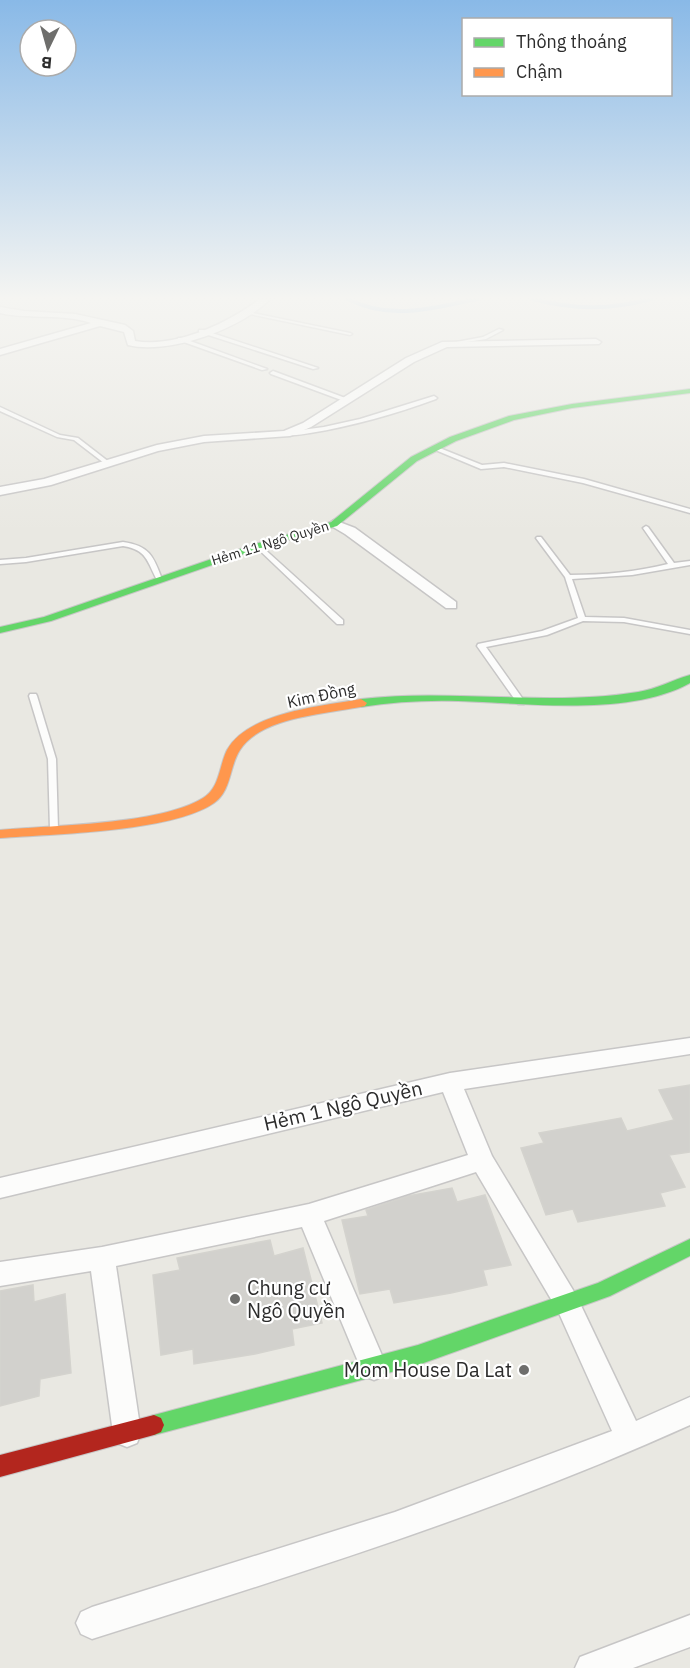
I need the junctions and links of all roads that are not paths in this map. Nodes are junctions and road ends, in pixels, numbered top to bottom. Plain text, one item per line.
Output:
1 (283, 377) edge
2 (383, 377) edge
3 (690, 390) edge
4 (434, 398) dead end
5 (346, 400) junction
6 (0, 409) edge
7 (286, 434) junction
8 (435, 448) junction
9 (106, 462) junction
10 (0, 491) edge
11 (690, 511) edge
12 (334, 524) junction
13 (646, 528) dead end
14 (539, 538) dead end
15 (258, 546) junction
16 (0, 562) edge
17 (690, 563) edge
18 (671, 564) junction
19 (568, 577) junction
20 (159, 579) junction
21 (451, 605) dead end
22 (582, 619) junction
23 (340, 622) dead end
24 (0, 630) edge
25 (690, 632) edge
26 (690, 678) edge
27 (33, 696) dead end
28 (521, 702) junction
29 (54, 829) junction
30 (0, 834) edge
31 (690, 1046) edge
32 (450, 1082) junction
33 (482, 1160) junction
34 (0, 1188) edge
35 (309, 1215) junction
36 (690, 1247) edge
37 (102, 1258) junction
38 (0, 1274) edge
39 (567, 1303) junction
40 (374, 1367) junction
41 (690, 1411) edge
42 (127, 1433) junction
43 (630, 1439) junction
44 (0, 1466) edge
45 (92, 1623) dead end
46 (690, 1631) edge
47 (591, 1668) edge

1 - 5 lane
2 - 5 street
3 - 8 street, Hẻm 11 Ngô Quyền
4 - 7 lane
5 - 7 street
6 - 9 lane
7 - 9 street
8 - 11 lane
8 - 12 street, Hẻm 11 Ngô Quyền
9 - 10 street
12 - 15 street, Hẻm 11 Ngô Quyền
12 - 21 street
13 - 18 lane
14 - 19 lane
15 - 20 street, Hẻm 11 Ngô Quyền
15 - 23 lane
16 - 20 lane
17 - 18 lane
18 - 19 lane
19 - 22 lane
20 - 24 street, Hẻm 11 Ngô Quyền
22 - 25 lane
22 - 28 lane
26 - 28 street, Kim Đồng
27 - 29 lane
28 - 29 street, Kim Đồng
29 - 30 street, Kim Đồng
31 - 32 street, Hẻm 1 Ngô Quyền
32 - 33 street
32 - 34 street, Hẻm 1 Ngô Quyền
33 - 35 street
33 - 39 street
35 - 37 street
35 - 40 street
36 - 39 street
37 - 38 street
37 - 42 street
39 - 40 street
39 - 43 street
40 - 42 street
41 - 43 street
42 - 44 street
43 - 45 street
46 - 47 street

